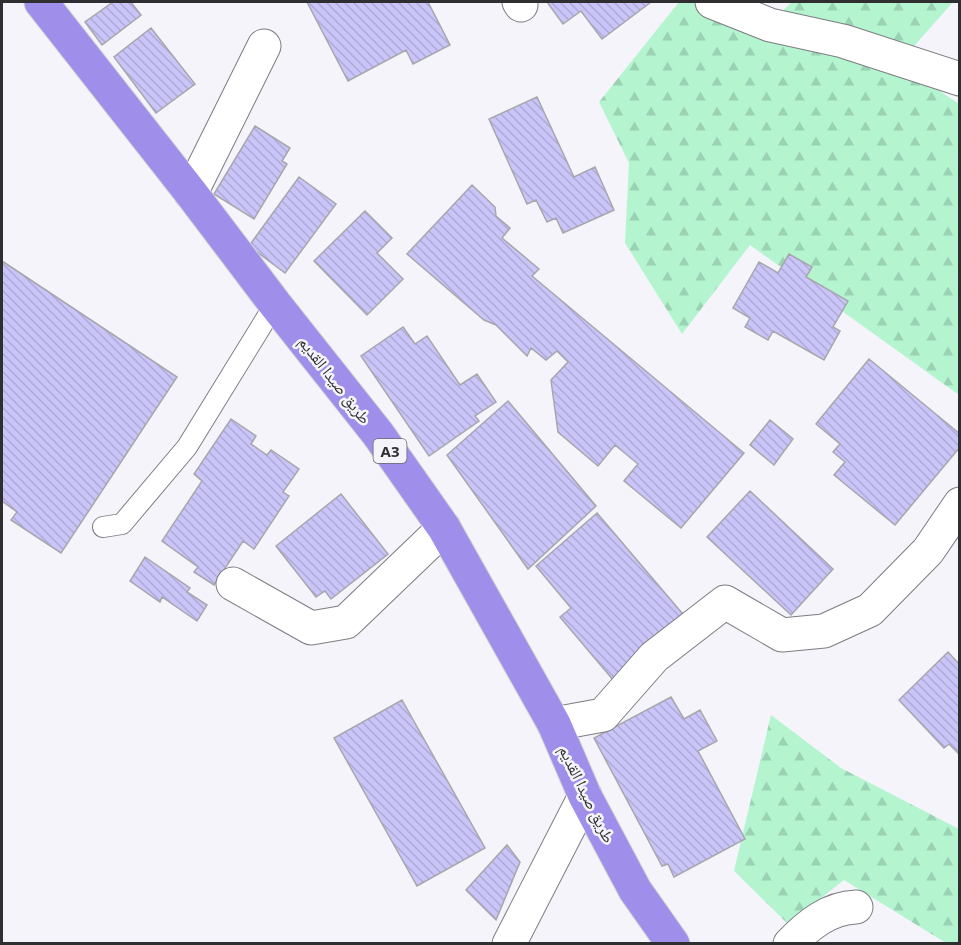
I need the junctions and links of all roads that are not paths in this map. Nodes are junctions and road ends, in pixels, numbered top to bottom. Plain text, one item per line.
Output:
1 (41, 2) edge
2 (712, 2) edge
3 (264, 46) dead end
4 (960, 79) edge
5 (191, 193) junction
6 (275, 304) junction
7 (960, 504) edge
8 (103, 527) dead end
9 (444, 528) junction
10 (233, 584) dead end
11 (554, 724) junction
12 (585, 796) junction
13 (856, 907) dead end
14 (509, 944) edge
15 (673, 944) edge
16 (790, 944) edge

1 - 5 highway, طريق صيدا القديم / A3
2 - 4 street
3 - 5 street
5 - 6 highway, طريق صيدا القديم / A3
6 - 8 lane
6 - 9 highway, طريق صيدا القديم / A3
7 - 11 street
9 - 10 street
9 - 11 highway, طريق صيدا القديم / A3
11 - 12 highway, طريق صيدا القديم / A3
12 - 14 street
12 - 15 highway, طريق صيدا القديم / A3
13 - 16 street

